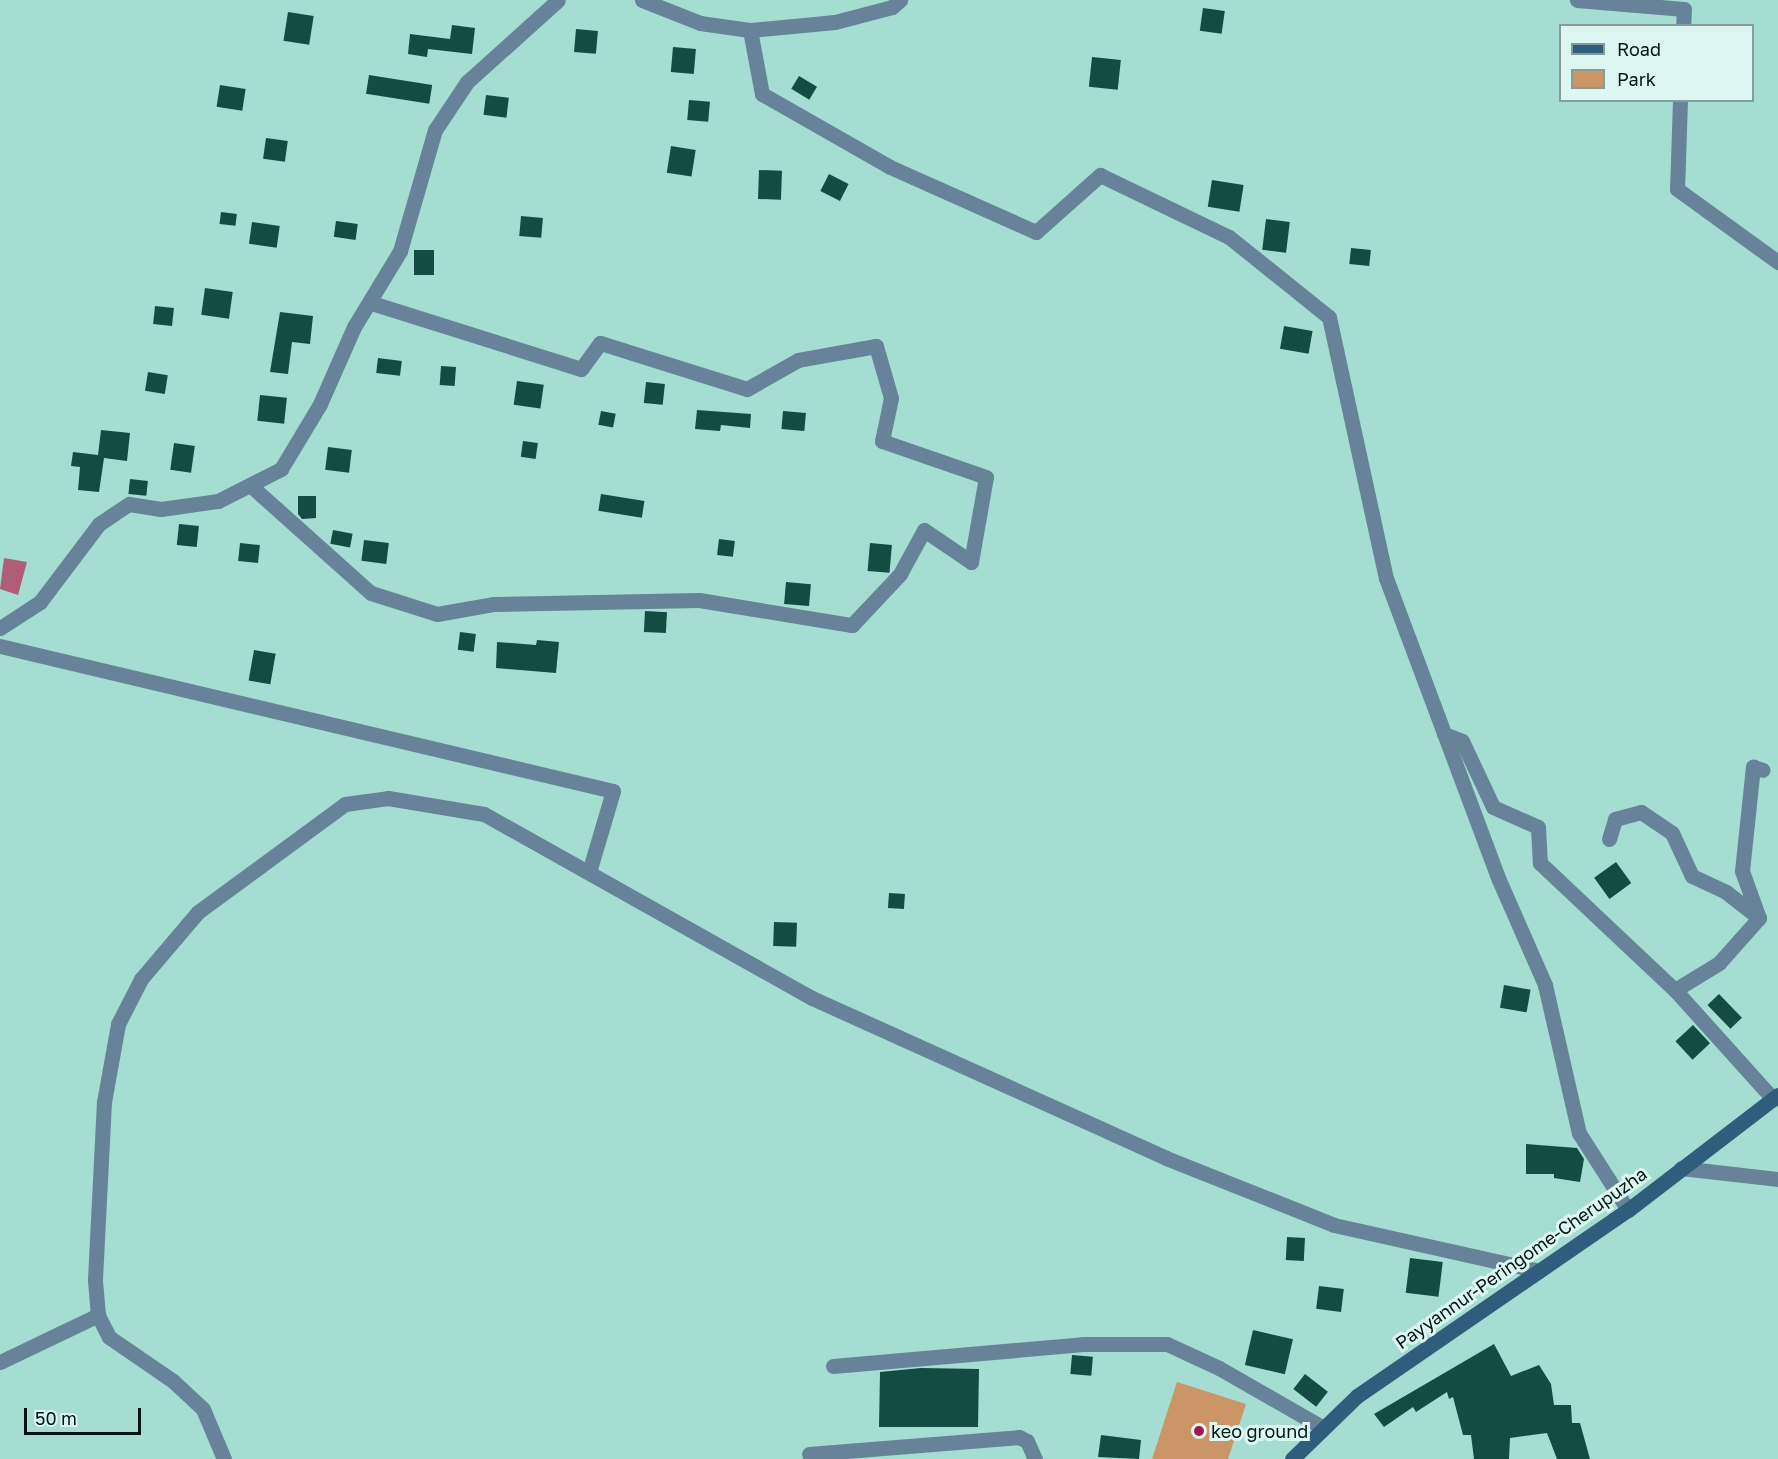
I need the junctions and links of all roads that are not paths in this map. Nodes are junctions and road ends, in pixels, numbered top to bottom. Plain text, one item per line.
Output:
1 (558, 0) edge
2 (642, 0) edge
3 (900, 0) edge
4 (1577, 0) edge
5 (1683, 24) edge
6 (750, 30) junction
7 (1680, 102) edge
8 (1778, 262) edge
9 (369, 302) junction
10 (250, 485) junction
11 (0, 628) edge
12 (0, 646) edge
13 (1444, 734) junction
14 (1763, 770) dead end
15 (1609, 839) dead end
16 (590, 872) junction
17 (1759, 918) junction
18 (1675, 990) junction
19 (1775, 1097) edge
20 (1681, 1168) junction
21 (1778, 1179) edge
22 (1628, 1210) junction
23 (1539, 1271) junction
24 (98, 1315) junction
25 (0, 1362) edge
26 (833, 1366) dead end
27 (1322, 1427) junction
28 (809, 1454) dead end
29 (224, 1459) edge
30 (1035, 1459) edge
31 (1292, 1459) edge

1 - 9 street
2 - 6 street
3 - 6 street
4 - 5 street
6 - 13 street
7 - 8 street
9 - 10 street
9 - 10 street
10 - 11 street
12 - 16 street
13 - 18 street
13 - 22 street
14 - 17 street
15 - 17 street
16 - 23 street
16 - 24 street
17 - 18 street
18 - 19 street
19 - 20 main road, Payyannur-Peringome-Cherupuzha
20 - 21 street
20 - 22 main road, Payyannur-Peringome-Cherupuzha
22 - 23 main road, Payyannur-Peringome-Cherupuzha
23 - 27 main road, Payyannur-Peringome-Cherupuzha
24 - 25 street
24 - 29 street
26 - 27 street
27 - 31 main road, Payyannur-Peringome-Cherupuzha
28 - 30 street

